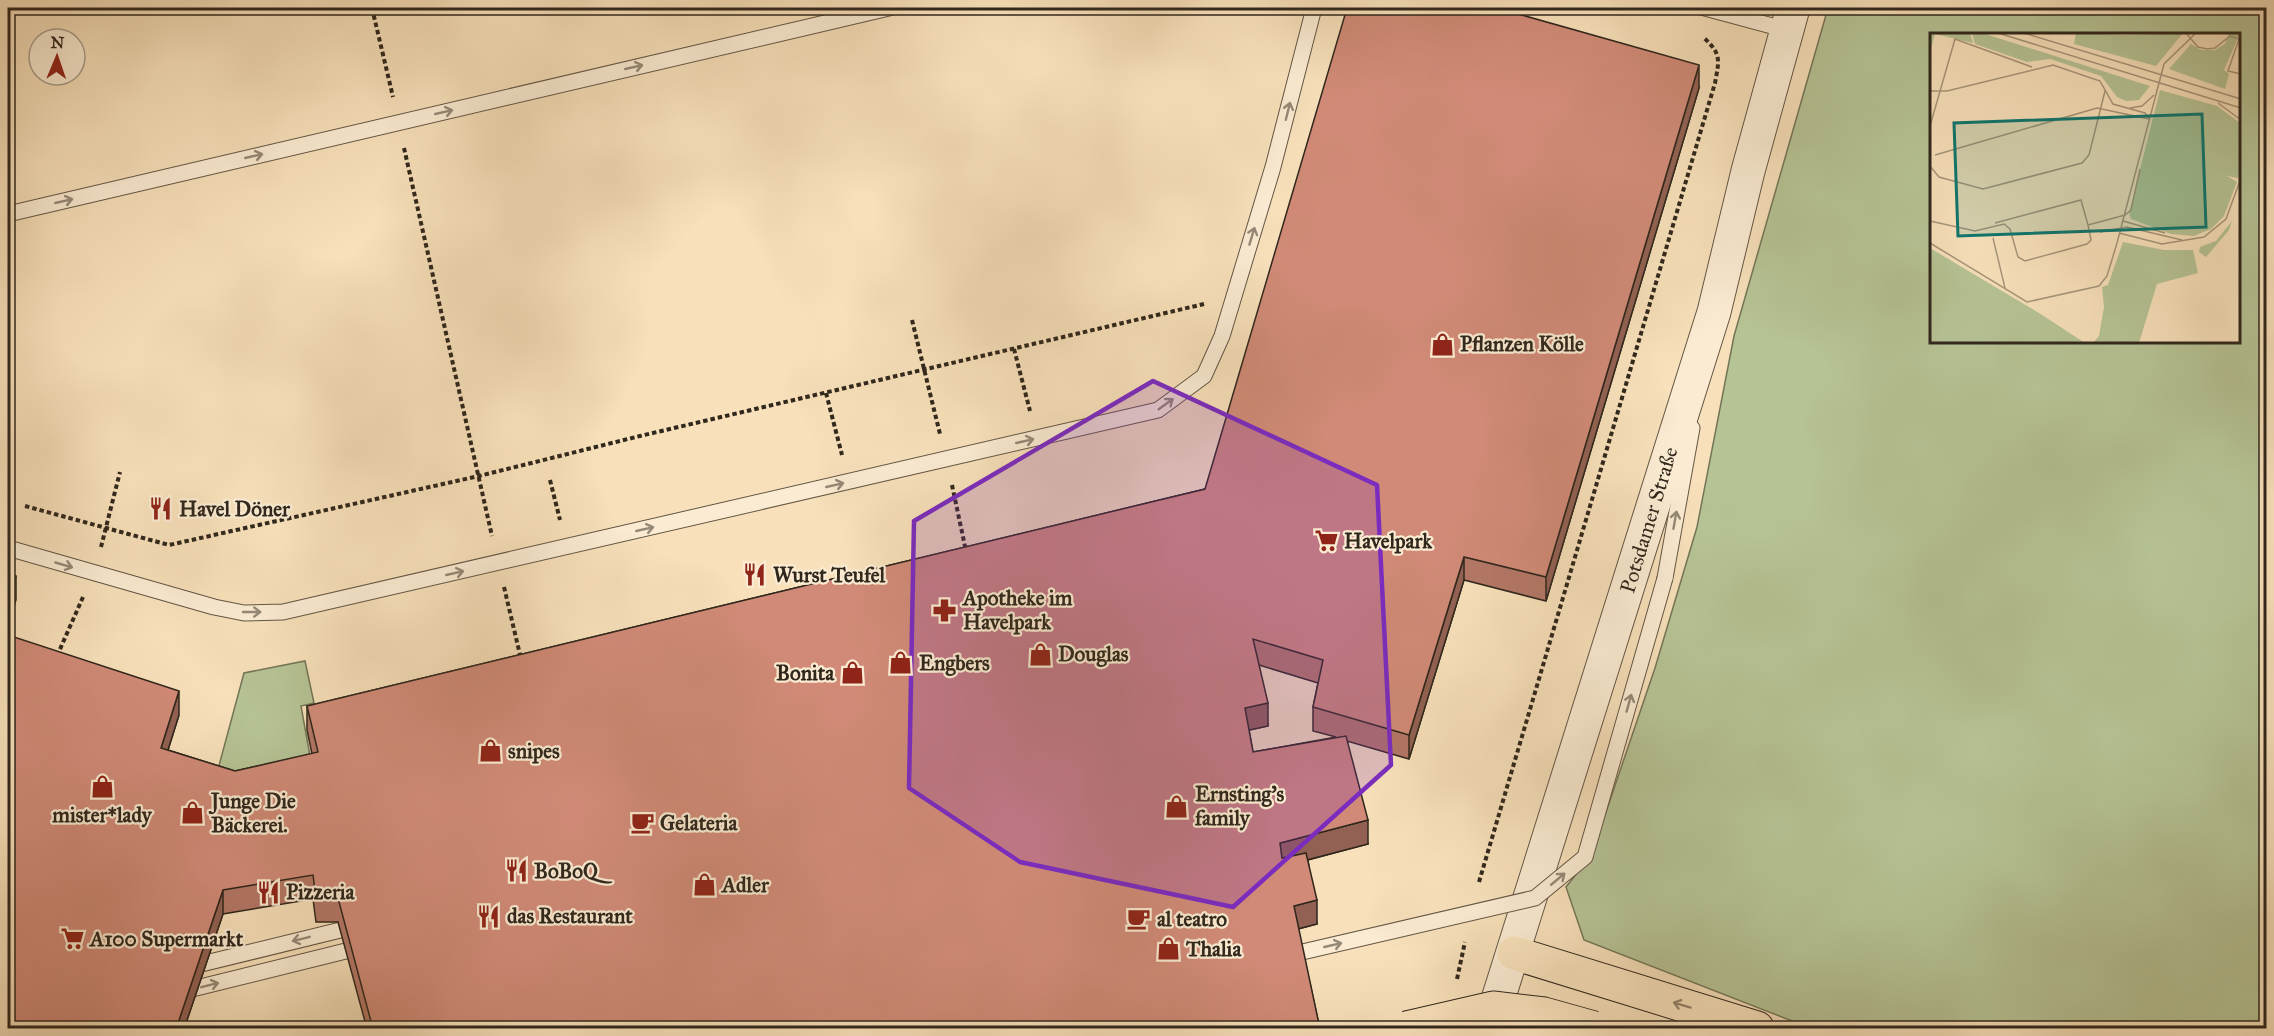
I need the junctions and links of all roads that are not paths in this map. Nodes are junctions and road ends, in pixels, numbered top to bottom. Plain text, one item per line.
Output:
1 (889, 8) edge
2 (1314, 8) edge
3 (1705, 8) edge
4 (1786, 15) edge
5 (8, 214) edge
6 (1714, 312) junction
7 (8, 548) edge
8 (380, 919) edge
9 (382, 945) edge
10 (1514, 952) junction
11 (1271, 959) edge
12 (174, 970) edge
13 (162, 997) edge
14 (1406, 1029) edge
15 (1489, 1029) edge
16 (1594, 1029) edge
17 (1757, 1029) edge

5 -> 1 lane
7 -> 2 lane
3 - 4 lane
4 - 6 street, Potsdamer Straße
6 - 10 street, Potsdamer Straße
11 -> 6 lane, bridge
8 -> 12 lane
13 -> 9 lane
10 - 15 street, Potsdamer Straße
17 -> 10 highway
14 - 16 highway, bridge

